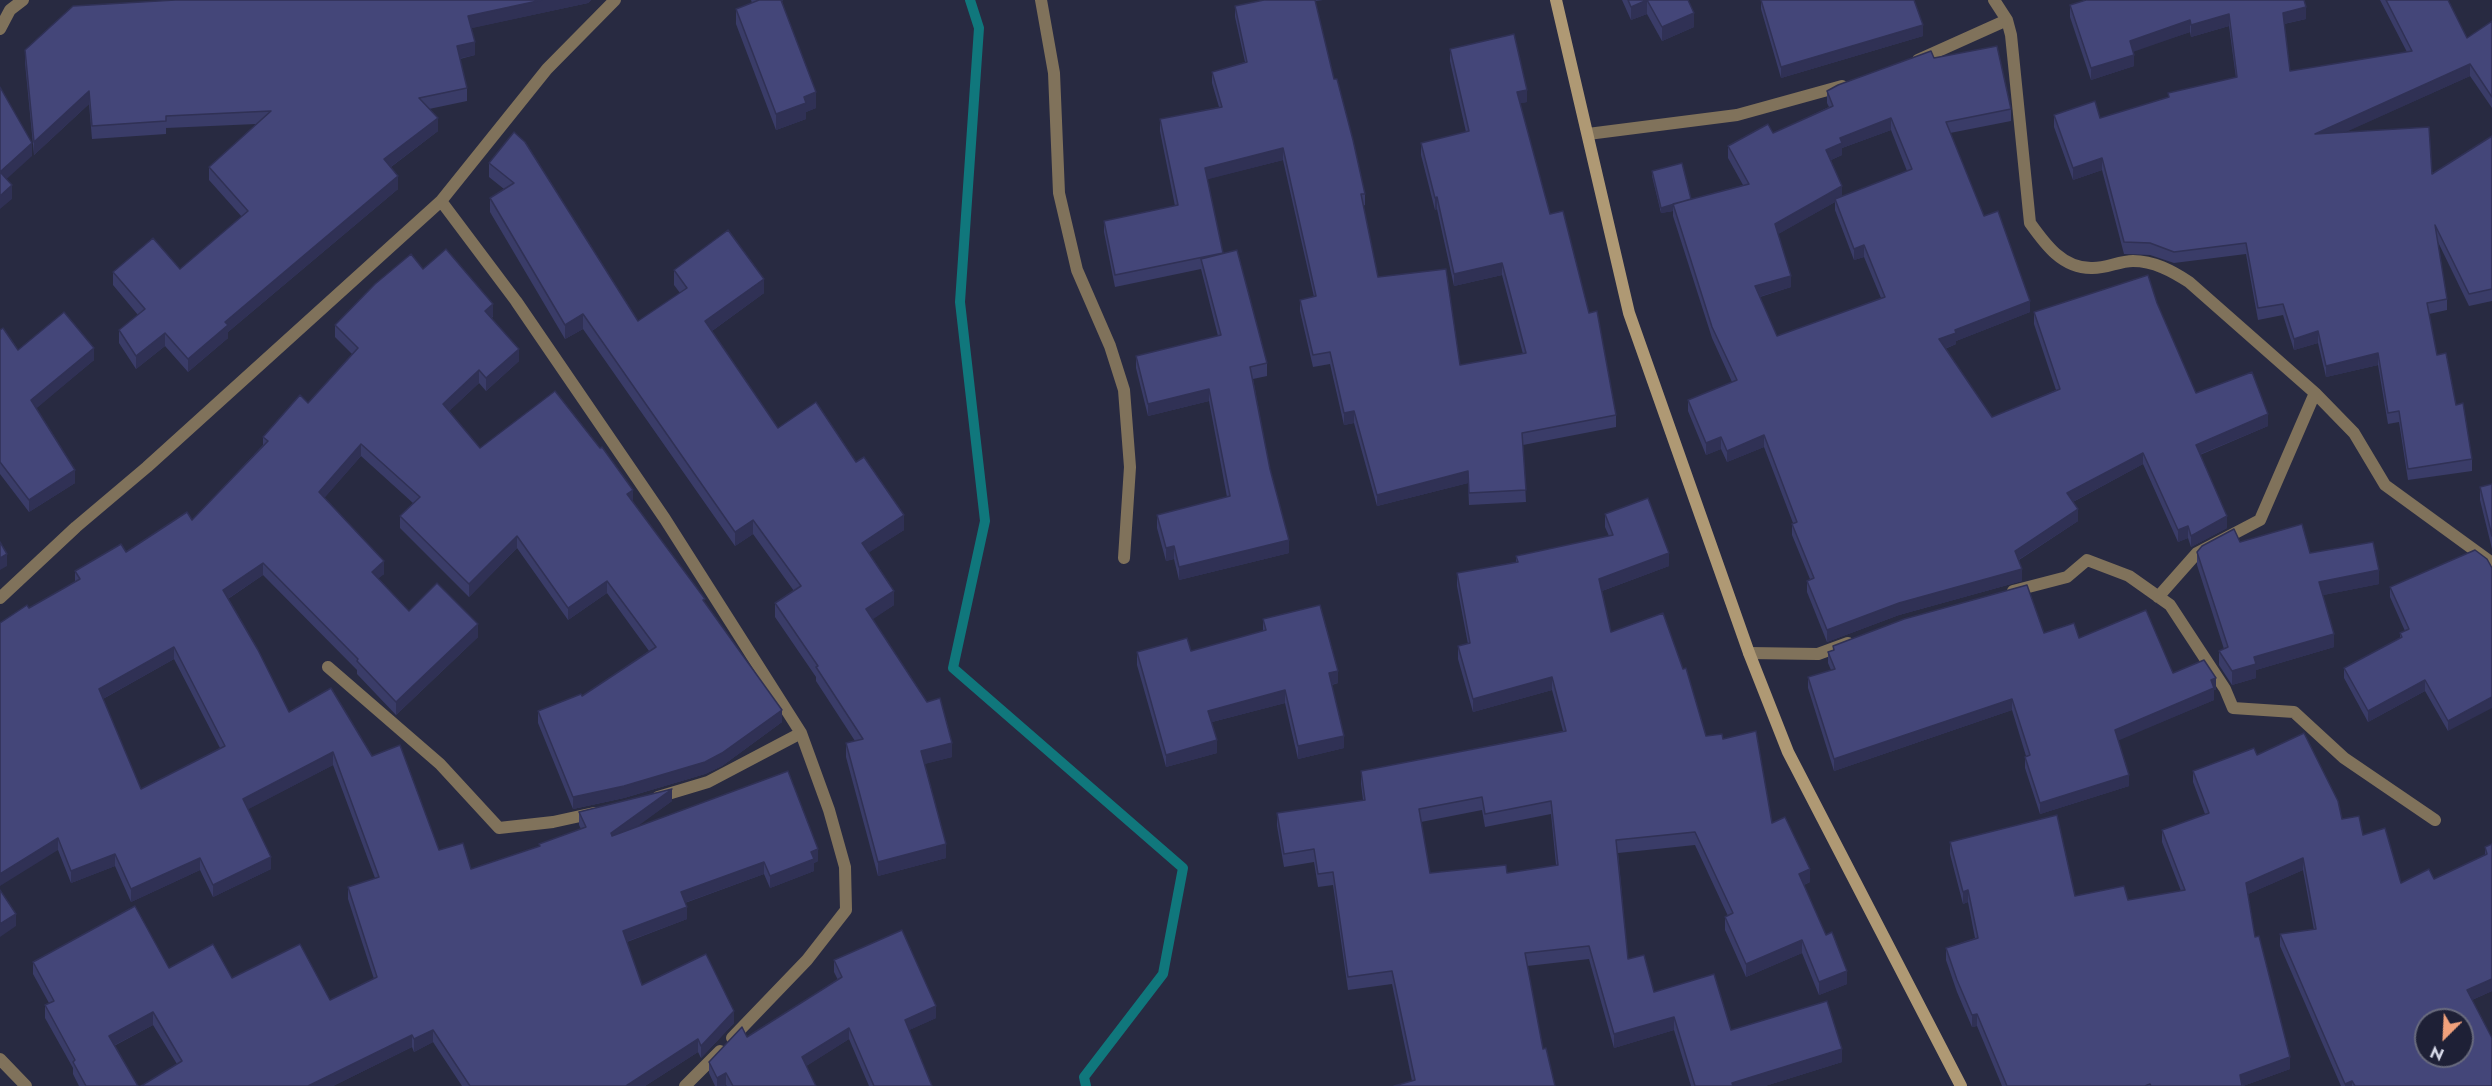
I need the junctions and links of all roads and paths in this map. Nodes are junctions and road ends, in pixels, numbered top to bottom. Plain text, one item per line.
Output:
1 (23, 0) edge
2 (615, 0) edge
3 (1041, 0) edge
4 (1556, 0) edge
5 (1994, 0) edge
6 (2007, 20) junction
7 (0, 29) edge
8 (1909, 63) edge
9 (1852, 83) edge
10 (1588, 135) junction
11 (441, 201) junction
12 (2315, 393) junction
13 (1124, 558) dead end
14 (2492, 563) edge
15 (1999, 595) edge
16 (2158, 597) junction
17 (0, 598) edge
18 (1859, 639) edge
19 (1749, 653) junction
20 (328, 667) dead end
21 (801, 732) junction
22 (647, 800) edge
23 (605, 810) edge
24 (2435, 820) dead end
25 (0, 1059) edge
26 (26, 1086) edge
27 (685, 1086) edge
28 (1961, 1086) edge

1 - 7 street
2 - 11 street
3 - 13 street
4 - 10 street
5 - 6 street
6 - 8 street
6 - 12 street
9 - 10 street
10 - 19 street
11 - 17 street
11 - 21 street
12 - 14 street
12 - 16 street
15 - 16 street
16 - 24 street
18 - 19 street
19 - 28 street
20 - 23 street
21 - 22 street
21 - 27 street
25 - 26 street

